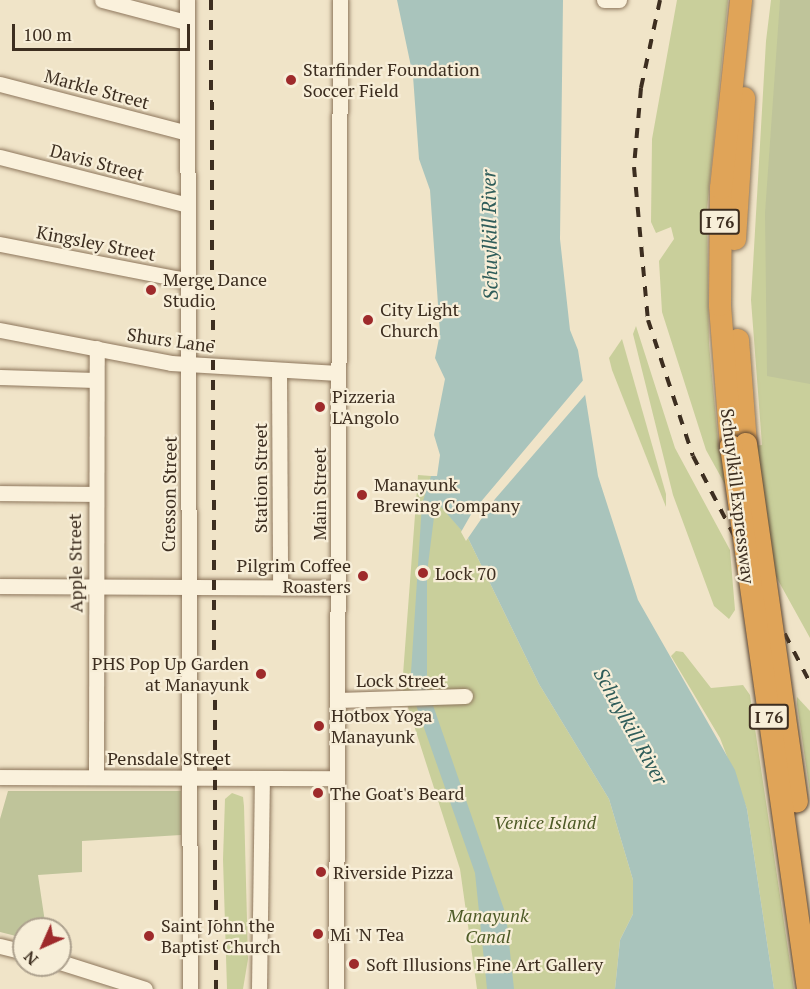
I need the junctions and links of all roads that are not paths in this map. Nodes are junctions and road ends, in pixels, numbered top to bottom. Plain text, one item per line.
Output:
1 (102, 0) edge
2 (187, 0) edge
3 (340, 0) edge
4 (604, 0) edge
5 (619, 0) edge
6 (741, 0) edge
7 (757, 0) edge
8 (186, 22) junction
9 (0, 84) edge
10 (184, 132) junction
11 (0, 157) edge
12 (184, 204) junction
13 (0, 244) edge
14 (185, 280) junction
15 (0, 330) edge
16 (97, 348) junction
17 (188, 364) junction
18 (279, 369) junction
19 (338, 373) junction
20 (0, 377) edge
21 (95, 380) junction
22 (739, 445) junction
23 (0, 494) edge
24 (94, 494) junction
25 (0, 586) edge
26 (95, 587) junction
27 (189, 587) junction
28 (280, 587) junction
29 (338, 588) junction
30 (465, 696) dead end
31 (337, 700) junction
32 (0, 777) edge
33 (96, 777) junction
34 (192, 777) junction
35 (262, 778) junction
36 (338, 778) junction
37 (810, 895) edge
38 (72, 966) edge
39 (141, 988) edge
40 (190, 989) edge
41 (259, 989) edge
42 (336, 989) edge
43 (808, 989) edge

1 - 8 street
2 - 8 street, Cresson Street
3 - 19 street, Main Street
4 - 5 street
6 - 22 highway, Schuylkill Expressway / I 76
7 - 22 highway, Schuylkill Expressway / I 76
8 - 10 street, Cresson Street
9 - 10 street, Markle Street
10 - 12 street, Cresson Street
11 - 12 street, Davis Street
12 - 14 street, Cresson Street
13 - 14 street, Kingsley Street
14 - 17 street, Cresson Street
15 - 16 street, Shurs Lane
16 - 17 street, Shurs Lane
16 - 21 street, Apple Street
17 - 18 street, Shurs Lane
17 - 27 street, Cresson Street
18 - 19 street, Shurs Lane
18 - 28 street, Station Street
19 - 29 street, Main Street
20 - 21 street
21 - 24 street, Apple Street
22 - 37 highway, Schuylkill Expressway / I 76, bridge
22 - 43 highway, Schuylkill Expressway / I 76, bridge
23 - 24 street
24 - 26 street, Apple Street
25 - 26 street
26 - 27 street
26 - 33 street, Apple Street
27 - 28 street
27 - 34 street, Cresson Street
28 - 29 street
29 - 31 street, Main Street
30 - 31 street, Lock Street
31 - 36 street, Main Street
32 - 33 street, Pensdale Street
33 - 34 street, Pensdale Street
34 - 35 street, Pensdale Street
34 - 40 street, Cresson Street
35 - 36 street, Pensdale Street
35 - 41 street
36 - 42 street, Main Street
38 - 39 street

